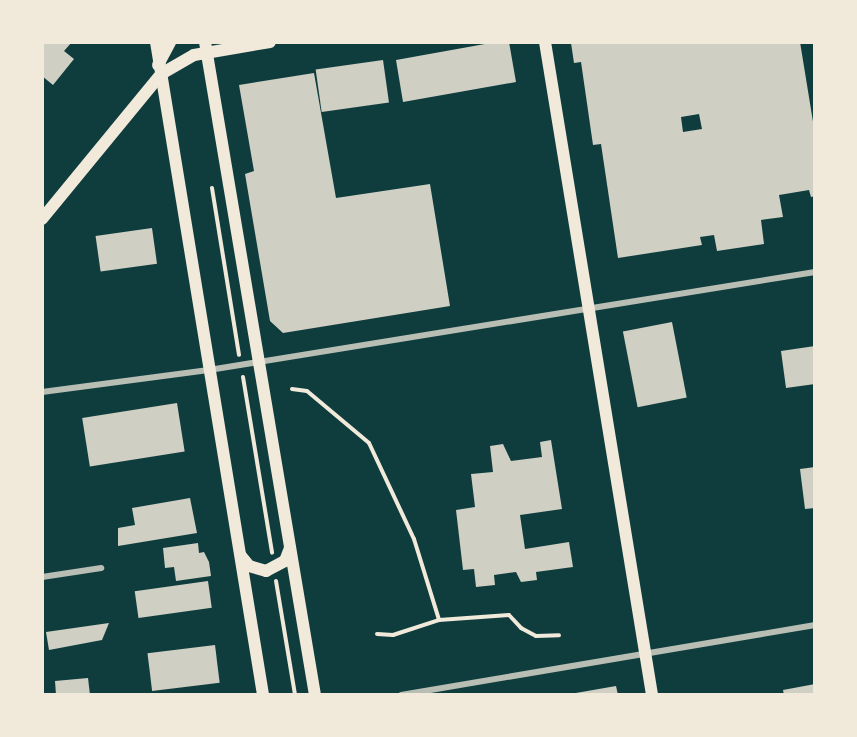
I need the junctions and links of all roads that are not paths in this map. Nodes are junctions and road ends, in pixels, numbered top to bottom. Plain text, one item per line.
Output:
1 (156, 42) edge
2 (170, 42) edge
3 (270, 42) edge
4 (545, 42) edge
5 (206, 47) edge
6 (157, 73) junction
7 (42, 219) edge
8 (815, 272) edge
9 (591, 308) junction
10 (259, 361) junction
11 (209, 370) junction
12 (42, 392) edge
13 (290, 548) junction
14 (240, 555) junction
15 (101, 568) dead end
16 (42, 577) edge
17 (815, 625) edge
18 (645, 653) junction
19 (263, 695) edge
20 (315, 695) edge
21 (401, 695) edge
22 (652, 695) edge

1 - 6 main road
2 - 6 main road
3 - 5 main road
4 - 9 main road
5 - 6 main road
5 - 10 main road
6 - 7 main road
6 - 11 main road
8 - 9 street
9 - 10 street
9 - 18 main road
10 - 11 street
10 - 13 main road
11 - 12 street
11 - 14 main road
13 - 14 main road
13 - 20 main road
14 - 19 main road
15 - 16 street
17 - 18 street
18 - 21 street
18 - 22 main road

